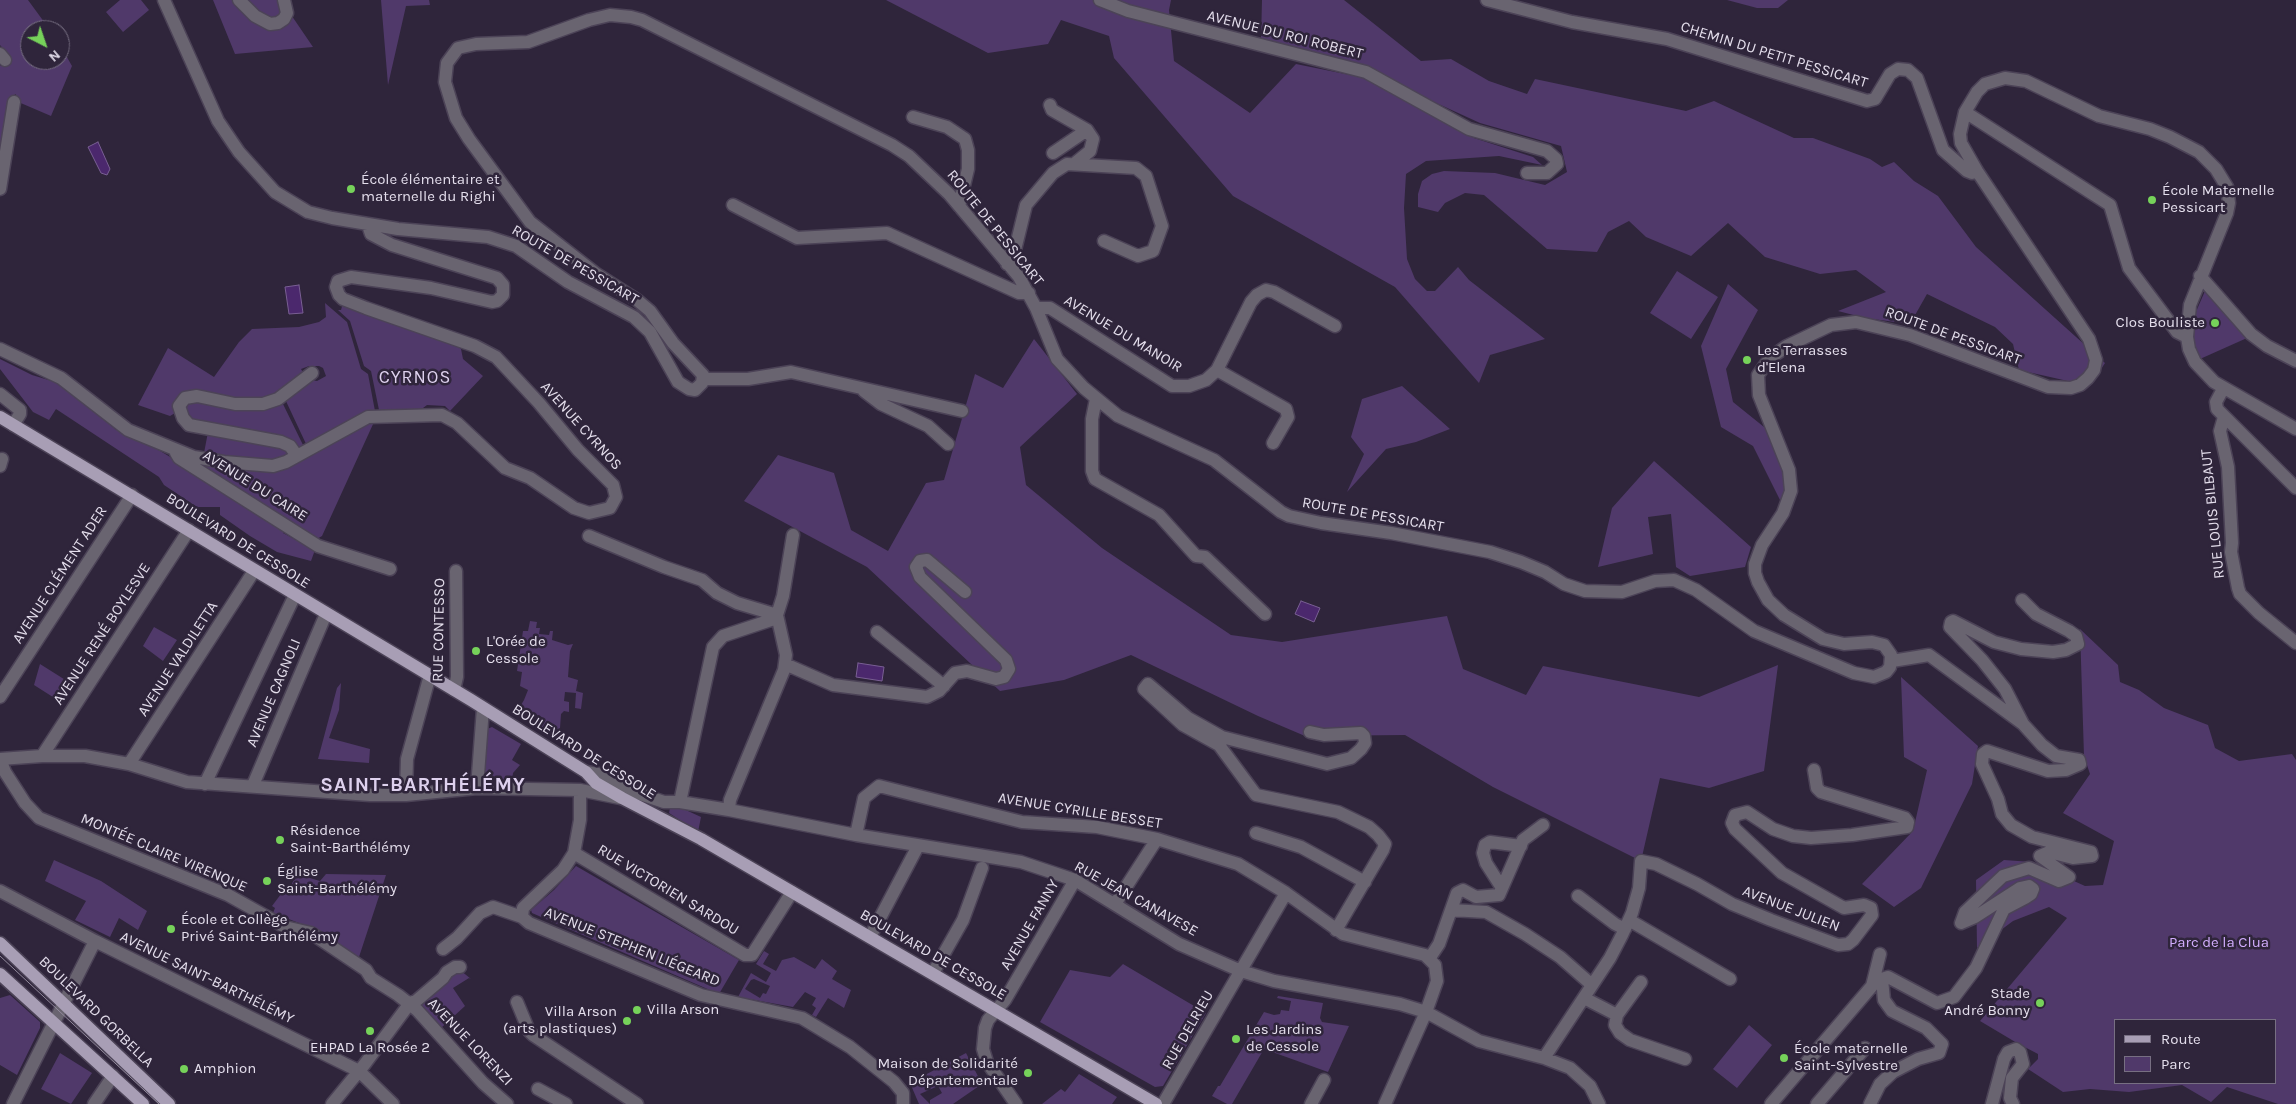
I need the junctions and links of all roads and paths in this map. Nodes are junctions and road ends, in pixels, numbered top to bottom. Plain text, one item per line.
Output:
1 (164, 0) edge
2 (239, 0) edge
3 (284, 0) edge
4 (1100, 0) edge
5 (1487, 0) edge
6 (14, 102) dead end
7 (1050, 105) dead end
8 (1965, 112) junction
9 (913, 117) dead end
10 (1087, 130) junction
11 (1053, 153) dead end
12 (1074, 164) junction
13 (1977, 171) junction
14 (1527, 173) dead end
15 (0, 189) edge
16 (733, 205) dead end
17 (959, 206) junction
18 (368, 225) junction
19 (1104, 241) dead end
20 (1007, 264) junction
21 (2200, 276) junction
22 (1029, 293) junction
23 (1036, 308) junction
24 (1336, 326) dead end
25 (2187, 337) junction
26 (0, 349) edge
27 (2296, 361) edge
28 (1217, 370) junction
29 (312, 374) dead end
30 (704, 379) junction
31 (860, 388) junction
32 (2223, 389) junction
33 (0, 394) edge
34 (1096, 399) junction
35 (962, 411) dead end
36 (0, 417) edge
37 (2224, 417) junction
38 (13, 425) junction
39 (2296, 429) edge
40 (1273, 443) dead end
41 (948, 444) dead end
42 (176, 450) junction
43 (297, 456) junction
44 (2296, 488) edge
45 (132, 495) junction
46 (189, 530) junction
47 (793, 535) dead end
48 (589, 536) dead end
49 (390, 569) dead end
50 (254, 570) junction
51 (456, 571) dead end
52 (965, 592) dead end
53 (295, 595) junction
54 (2022, 600) dead end
55 (326, 614) junction
56 (1265, 614) dead end
57 (777, 617) junction
58 (877, 632) dead end
59 (2296, 643) edge
60 (1892, 661) junction
61 (785, 664) junction
62 (430, 675) junction
63 (944, 686) junction
64 (454, 690) junction
65 (0, 697) edge
66 (483, 708) junction
67 (2022, 724) junction
68 (1310, 732) dead end
69 (42, 756) junction
70 (0, 759) edge
71 (129, 764) junction
72 (1814, 770) dead end
73 (590, 776) junction
74 (205, 784) junction
75 (252, 785) junction
76 (477, 788) junction
77 (580, 790) junction
78 (406, 795) junction
79 (622, 798) junction
80 (664, 802) junction
81 (680, 802) junction
82 (729, 810) junction
83 (1543, 825) dead end
84 (674, 826) junction
85 (1256, 833) dead end
86 (856, 835) junction
87 (1158, 839) junction
88 (918, 846) junction
89 (1521, 846) junction
90 (574, 854) junction
91 (982, 868) dead end
92 (1075, 880) junction
93 (1364, 882) junction
94 (1502, 888) junction
95 (0, 891) edge
96 (792, 892) junction
97 (1286, 893) junction
98 (1578, 896) dead end
99 (1115, 904) junction
100 (1451, 910) junction
101 (522, 917) junction
102 (1627, 924) junction
103 (1336, 930) junction
104 (870, 937) junction
105 (95, 941) junction
106 (0, 944) edge
107 (443, 949) dead end
108 (1880, 954) dead end
109 (1429, 959) junction
110 (460, 967) dead end
111 (1241, 971) junction
112 (933, 973) junction
113 (0, 974) edge
114 (1730, 979) dead end
115 (1641, 982) dead end
116 (1592, 985) junction
117 (1584, 998) junction
118 (517, 1002) dead end
119 (410, 1003) junction
120 (64, 1004) junction
121 (996, 1011) junction
122 (1426, 1012) junction
123 (1617, 1015) junction
124 (54, 1024) junction
125 (1865, 1048) dead end
126 (1544, 1058) junction
127 (1685, 1059) dead end
128 (359, 1071) junction
129 (113, 1076) junction
130 (1324, 1080) dead end
131 (538, 1089) dead end
132 (1596, 1098) edge
133 (13, 1104) edge
134 (94, 1104) edge
135 (143, 1104) edge
136 (169, 1104) edge
137 (332, 1104) edge
138 (393, 1104) edge
139 (506, 1104) edge
140 (566, 1104) edge
141 (637, 1104) edge
142 (903, 1104) edge
143 (1016, 1104) edge
144 (1156, 1104) edge
145 (1163, 1104) edge
146 (1311, 1104) edge
147 (1385, 1104) edge
148 (1771, 1104) edge
149 (1817, 1104) edge
150 (1870, 1104) edge
151 (1992, 1104) edge
152 (2013, 1104) edge

1 - 18 street, ROUTE DE PESSICART
2 - 3 street
4 - 14 street, AVENUE DU ROI ROBERT
5 - 13 street, CHEMIN DU PETIT PESSICART
6 - 15 street
7 - 10 street
8 - 13 street, ROUTE DE PESSICART
8 - 21 street, ROUTE DE PESSICART
8 - 25 street
9 - 17 street
10 - 11 street
10 - 12 street
12 - 19 street
12 - 20 street
13 - 60 street, ROUTE DE PESSICART
16 - 22 street
17 - 20 street, ROUTE DE PESSICART
17 - 30 street, ROUTE DE PESSICART
18 - 30 street, ROUTE DE PESSICART
18 - 43 street, AVENUE CYRNOS
20 - 22 street, ROUTE DE PESSICART
21 - 25 street, ROUTE DE PESSICART
21 - 27 street
22 - 23 street, ROUTE DE PESSICART
23 - 28 street, AVENUE DU MANOIR
23 - 34 street, ROUTE DE PESSICART
24 - 28 street
25 - 32 street, ROUTE DE PESSICART
26 - 42 street, AVENUE CYRNOS
28 - 40 street
29 - 43 street
30 - 31 street
31 - 35 street
31 - 41 street
32 - 37 street, RUE LOUIS BILBAUT
32 - 39 street, ROUTE DE PESSICART
33 - 38 street
34 - 56 street
34 - 60 street, ROUTE DE PESSICART
36 - 38 main road, BOULEVARD DE CESSOLE
37 - 44 street
37 - 59 street, RUE LOUIS BILBAUT
38 - 45 main road, BOULEVARD DE CESSOLE
42 - 43 street, AVENUE CYRNOS
42 - 49 street, AVENUE DU CAIRE
45 - 46 main road, BOULEVARD DE CESSOLE
45 - 65 street, AVENUE CLÉMENT ADER
46 - 50 main road, BOULEVARD DE CESSOLE
46 - 69 street, AVENUE RENÉ BOYLESVE
47 - 57 street
48 - 57 street
50 - 53 main road, BOULEVARD DE CESSOLE
50 - 71 street, AVENUE VALDILETTA
51 - 64 street, RUE CONTESSO
52 - 63 street
53 - 55 main road, BOULEVARD DE CESSOLE
53 - 74 street
54 - 67 street
55 - 62 main road, BOULEVARD DE CESSOLE
55 - 75 street, AVENUE CAGNOLI
57 - 61 street
57 - 81 street
58 - 63 street
60 - 67 street
61 - 63 street
61 - 82 street
62 - 64 main road, BOULEVARD DE CESSOLE
62 - 78 street
64 - 66 main road, BOULEVARD DE CESSOLE
66 - 73 main road, BOULEVARD DE CESSOLE
66 - 76 street
67 - 150 street
68 - 93 street
69 - 70 street
69 - 71 street
70 - 119 street, MONTÉE CLAIRE VIRENQUE
71 - 74 street
72 - 102 street, AVENUE JULIEN
73 - 77 street
73 - 79 main road, BOULEVARD DE CESSOLE
73 - 80 street
74 - 75 street
75 - 78 street
76 - 77 street
76 - 78 street
77 - 79 street
77 - 90 street, AVENUE STEPHEN LIÉGEARD
79 - 84 main road, BOULEVARD DE CESSOLE
80 - 81 street
80 - 84 street
81 - 82 street
82 - 86 street
83 - 89 street
84 - 96 main road, BOULEVARD DE CESSOLE
85 - 93 street
86 - 87 street, AVENUE CYRILLE BESSET
86 - 88 street, RUE JEAN CANAVESE
87 - 97 street, AVENUE CYRILLE BESSET
87 - 99 street
88 - 92 street, RUE JEAN CANAVESE
88 - 104 street
89 - 94 street
89 - 94 street
90 - 96 street, RUE VICTORIEN SARDOU
90 - 101 street, AVENUE STEPHEN LIÉGEARD
91 - 112 street
92 - 99 street, RUE JEAN CANAVESE
92 - 121 street, AVENUE FANNY
93 - 103 street
94 - 100 street
95 - 105 street, AVENUE SAINT-BARTHÉLÉMY
96 - 104 main road, BOULEVARD DE CESSOLE
97 - 103 street, AVENUE CYRILLE BESSET
97 - 111 street, RUE DELRIEU
98 - 102 street
99 - 111 street, RUE JEAN CANAVESE
100 - 109 street
100 - 116 street
101 - 107 street, AVENUE STEPHEN LIÉGEARD
101 - 142 street, AVENUE STEPHEN LIÉGEARD
102 - 114 street
102 - 116 street, AVENUE JULIEN
103 - 109 street, AVENUE CYRILLE BESSET
104 - 112 main road, BOULEVARD DE CESSOLE
105 - 120 street
105 - 128 street, AVENUE SAINT-BARTHÉLÉMY
106 - 120 main road, BOULEVARD GORBELLA
108 - 148 street
109 - 122 street
110 - 119 street
111 - 122 street, RUE JEAN CANAVESE
111 - 145 street, RUE DELRIEU
112 - 121 main road, BOULEVARD DE CESSOLE
113 - 124 main road
115 - 123 street
116 - 117 street, AVENUE JULIEN
117 - 123 street
117 - 126 street, AVENUE JULIEN
118 - 141 street
119 - 128 street
119 - 139 street, AVENUE LORENZI
120 - 124 street
120 - 136 main road, BOULEVARD GORBELLA
121 - 143 street, AVENUE FANNY
121 - 144 main road, BOULEVARD DE CESSOLE
122 - 126 street
122 - 147 street
123 - 127 street
124 - 129 main road
124 - 133 street
125 - 149 street
126 - 132 street
128 - 137 street
128 - 138 street, AVENUE SAINT-BARTHÉLÉMY
129 - 134 street
129 - 135 main road
130 - 146 street
131 - 140 street
151 - 152 street

